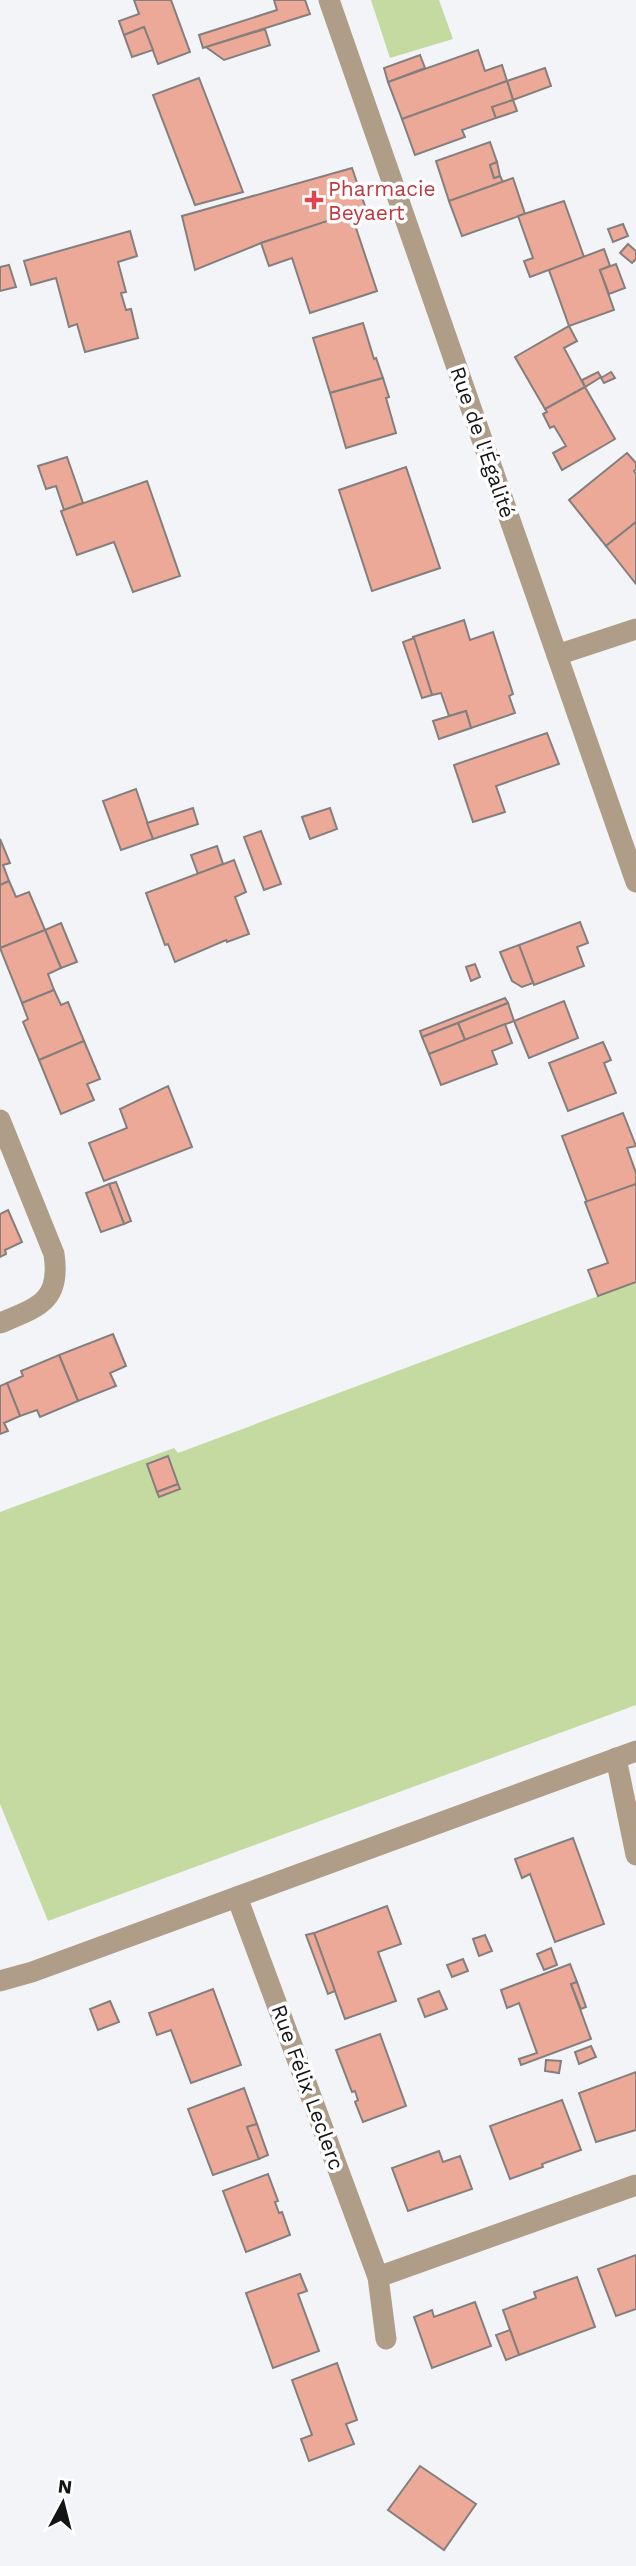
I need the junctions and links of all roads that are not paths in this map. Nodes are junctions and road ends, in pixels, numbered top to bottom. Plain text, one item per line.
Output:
1 (330, 1) edge
2 (636, 629) edge
3 (557, 655) junction
4 (636, 882) edge
5 (0, 1120) edge
6 (0, 1323) edge
7 (626, 1755) edge
8 (636, 1855) edge
9 (237, 1897) junction
10 (0, 1981) edge
11 (636, 2185) edge
12 (378, 2277) junction
13 (386, 2339) dead end

1 - 3 street, Rue de l'Égalité
2 - 3 street
3 - 4 street, Rue de l'Égalité
5 - 6 street
7 - 8 street
7 - 9 street
9 - 10 street
9 - 12 street, Rue Félix Leclerc
11 - 12 street
12 - 13 street, Rue Félix Leclerc

